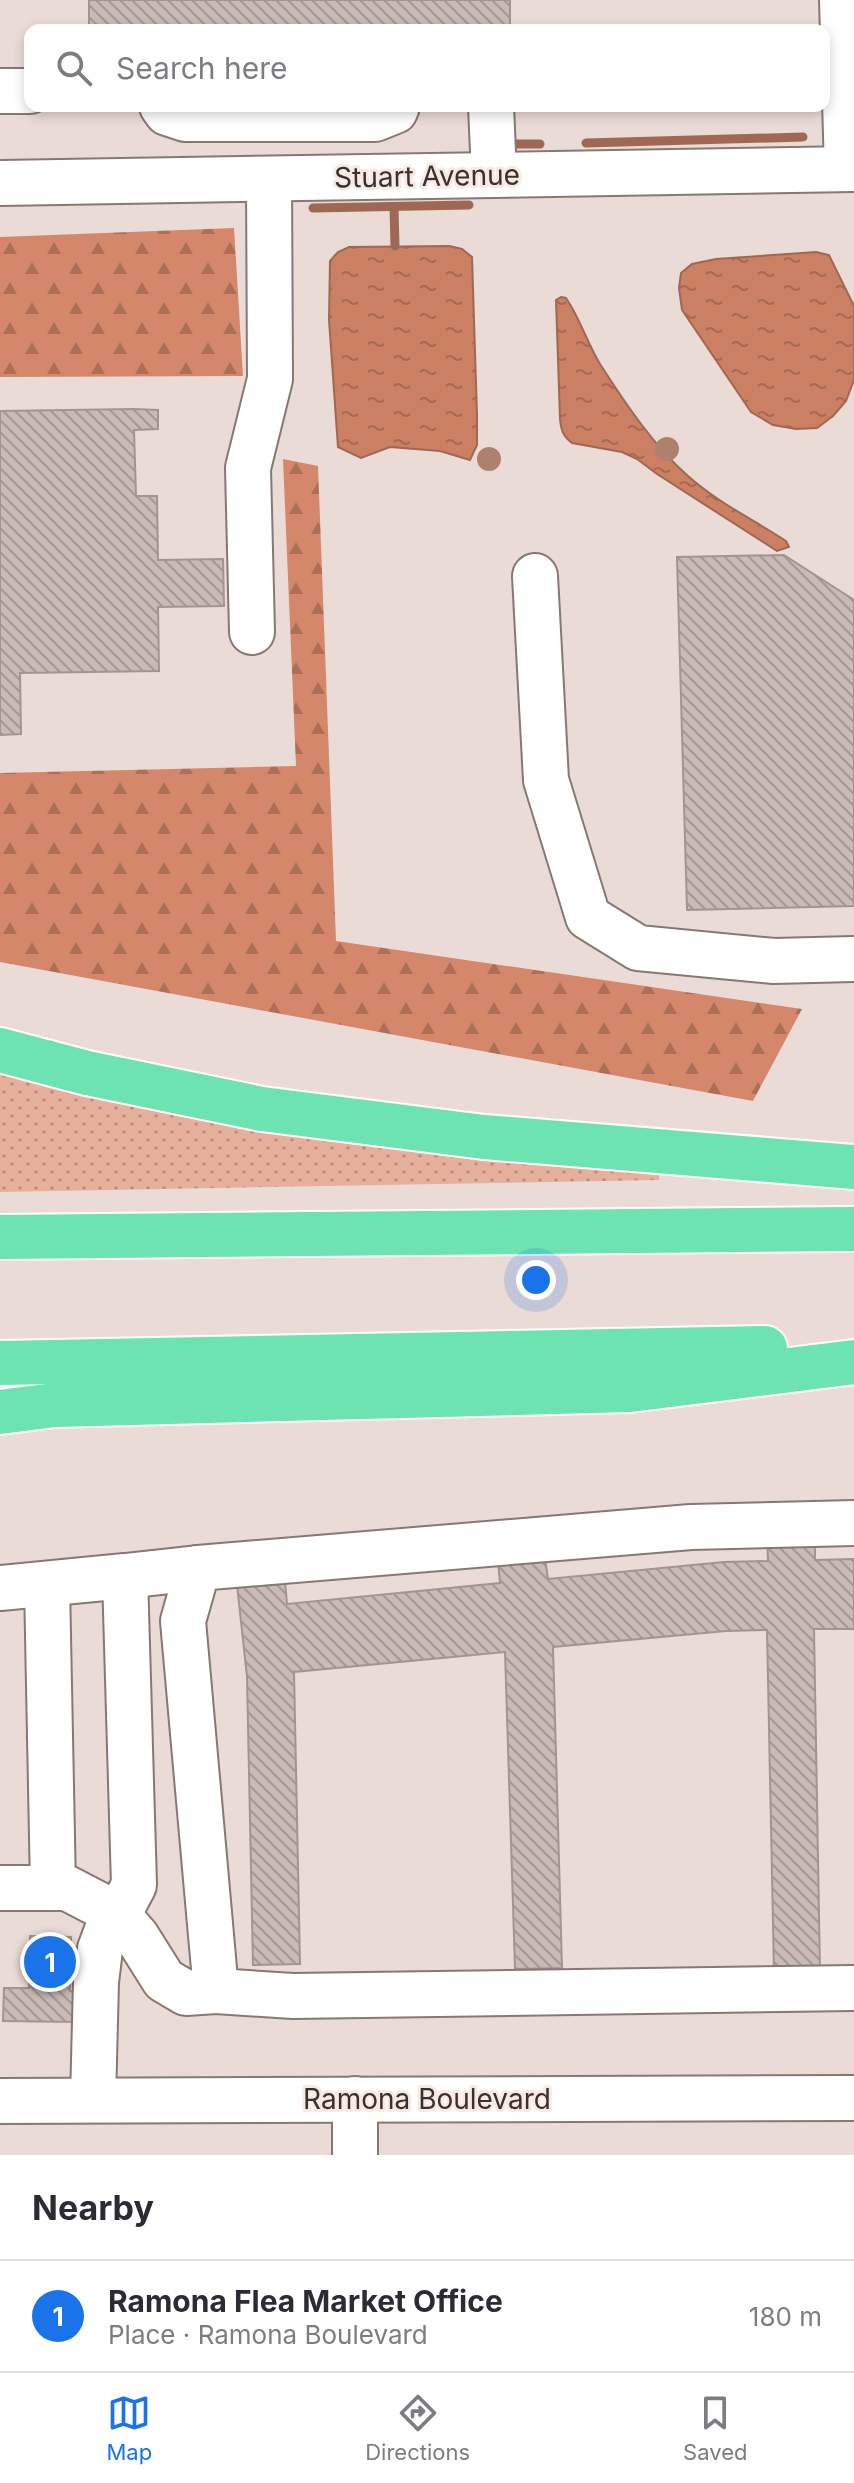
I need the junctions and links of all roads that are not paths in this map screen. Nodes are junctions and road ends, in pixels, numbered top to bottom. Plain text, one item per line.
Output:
1 (842, 0) edge
2 (0, 91) edge
3 (24, 91) edge
4 (166, 112) edge
5 (392, 112) edge
6 (491, 112) edge
7 (850, 169) edge
8 (494, 175) junction
9 (269, 179) junction
10 (0, 183) edge
11 (535, 576) dead end
12 (252, 632) dead end
13 (854, 959) edge
14 (0, 1050) edge
15 (854, 1167) edge
16 (854, 1229) edge
17 (0, 1237) edge
18 (854, 1346) edge
19 (854, 1362) edge
20 (0, 1363) edge
21 (0, 1412) edge
22 (854, 1523) edge
23 (198, 1568) junction
24 (125, 1576) junction
25 (47, 1584) junction
26 (0, 1588) edge
27 (0, 1888) edge
28 (53, 1888) junction
29 (117, 1914) junction
30 (854, 1988) edge
31 (216, 1991) junction
32 (854, 2098) edge
33 (355, 2099) junction
34 (93, 2100) junction
35 (0, 2101) edge
36 (355, 2155) edge

1 - 7 street
2 - 3 street
4 - 5 street
6 - 8 street
7 - 8 street, Stuart Avenue
8 - 9 street, Stuart Avenue
9 - 10 street, Stuart Avenue
9 - 12 street
11 - 13 street
14 - 15 highway
16 - 17 highway
18 - 20 highway
19 - 21 highway
22 - 23 street
23 - 24 street
23 - 31 street
24 - 25 street
24 - 29 street
25 - 26 street
25 - 28 street
27 - 28 street
28 - 29 street
29 - 31 street
29 - 34 street
30 - 31 street
32 - 33 street, Ramona Boulevard
33 - 34 street, Ramona Boulevard
33 - 36 street
34 - 35 street, Ramona Boulevard

